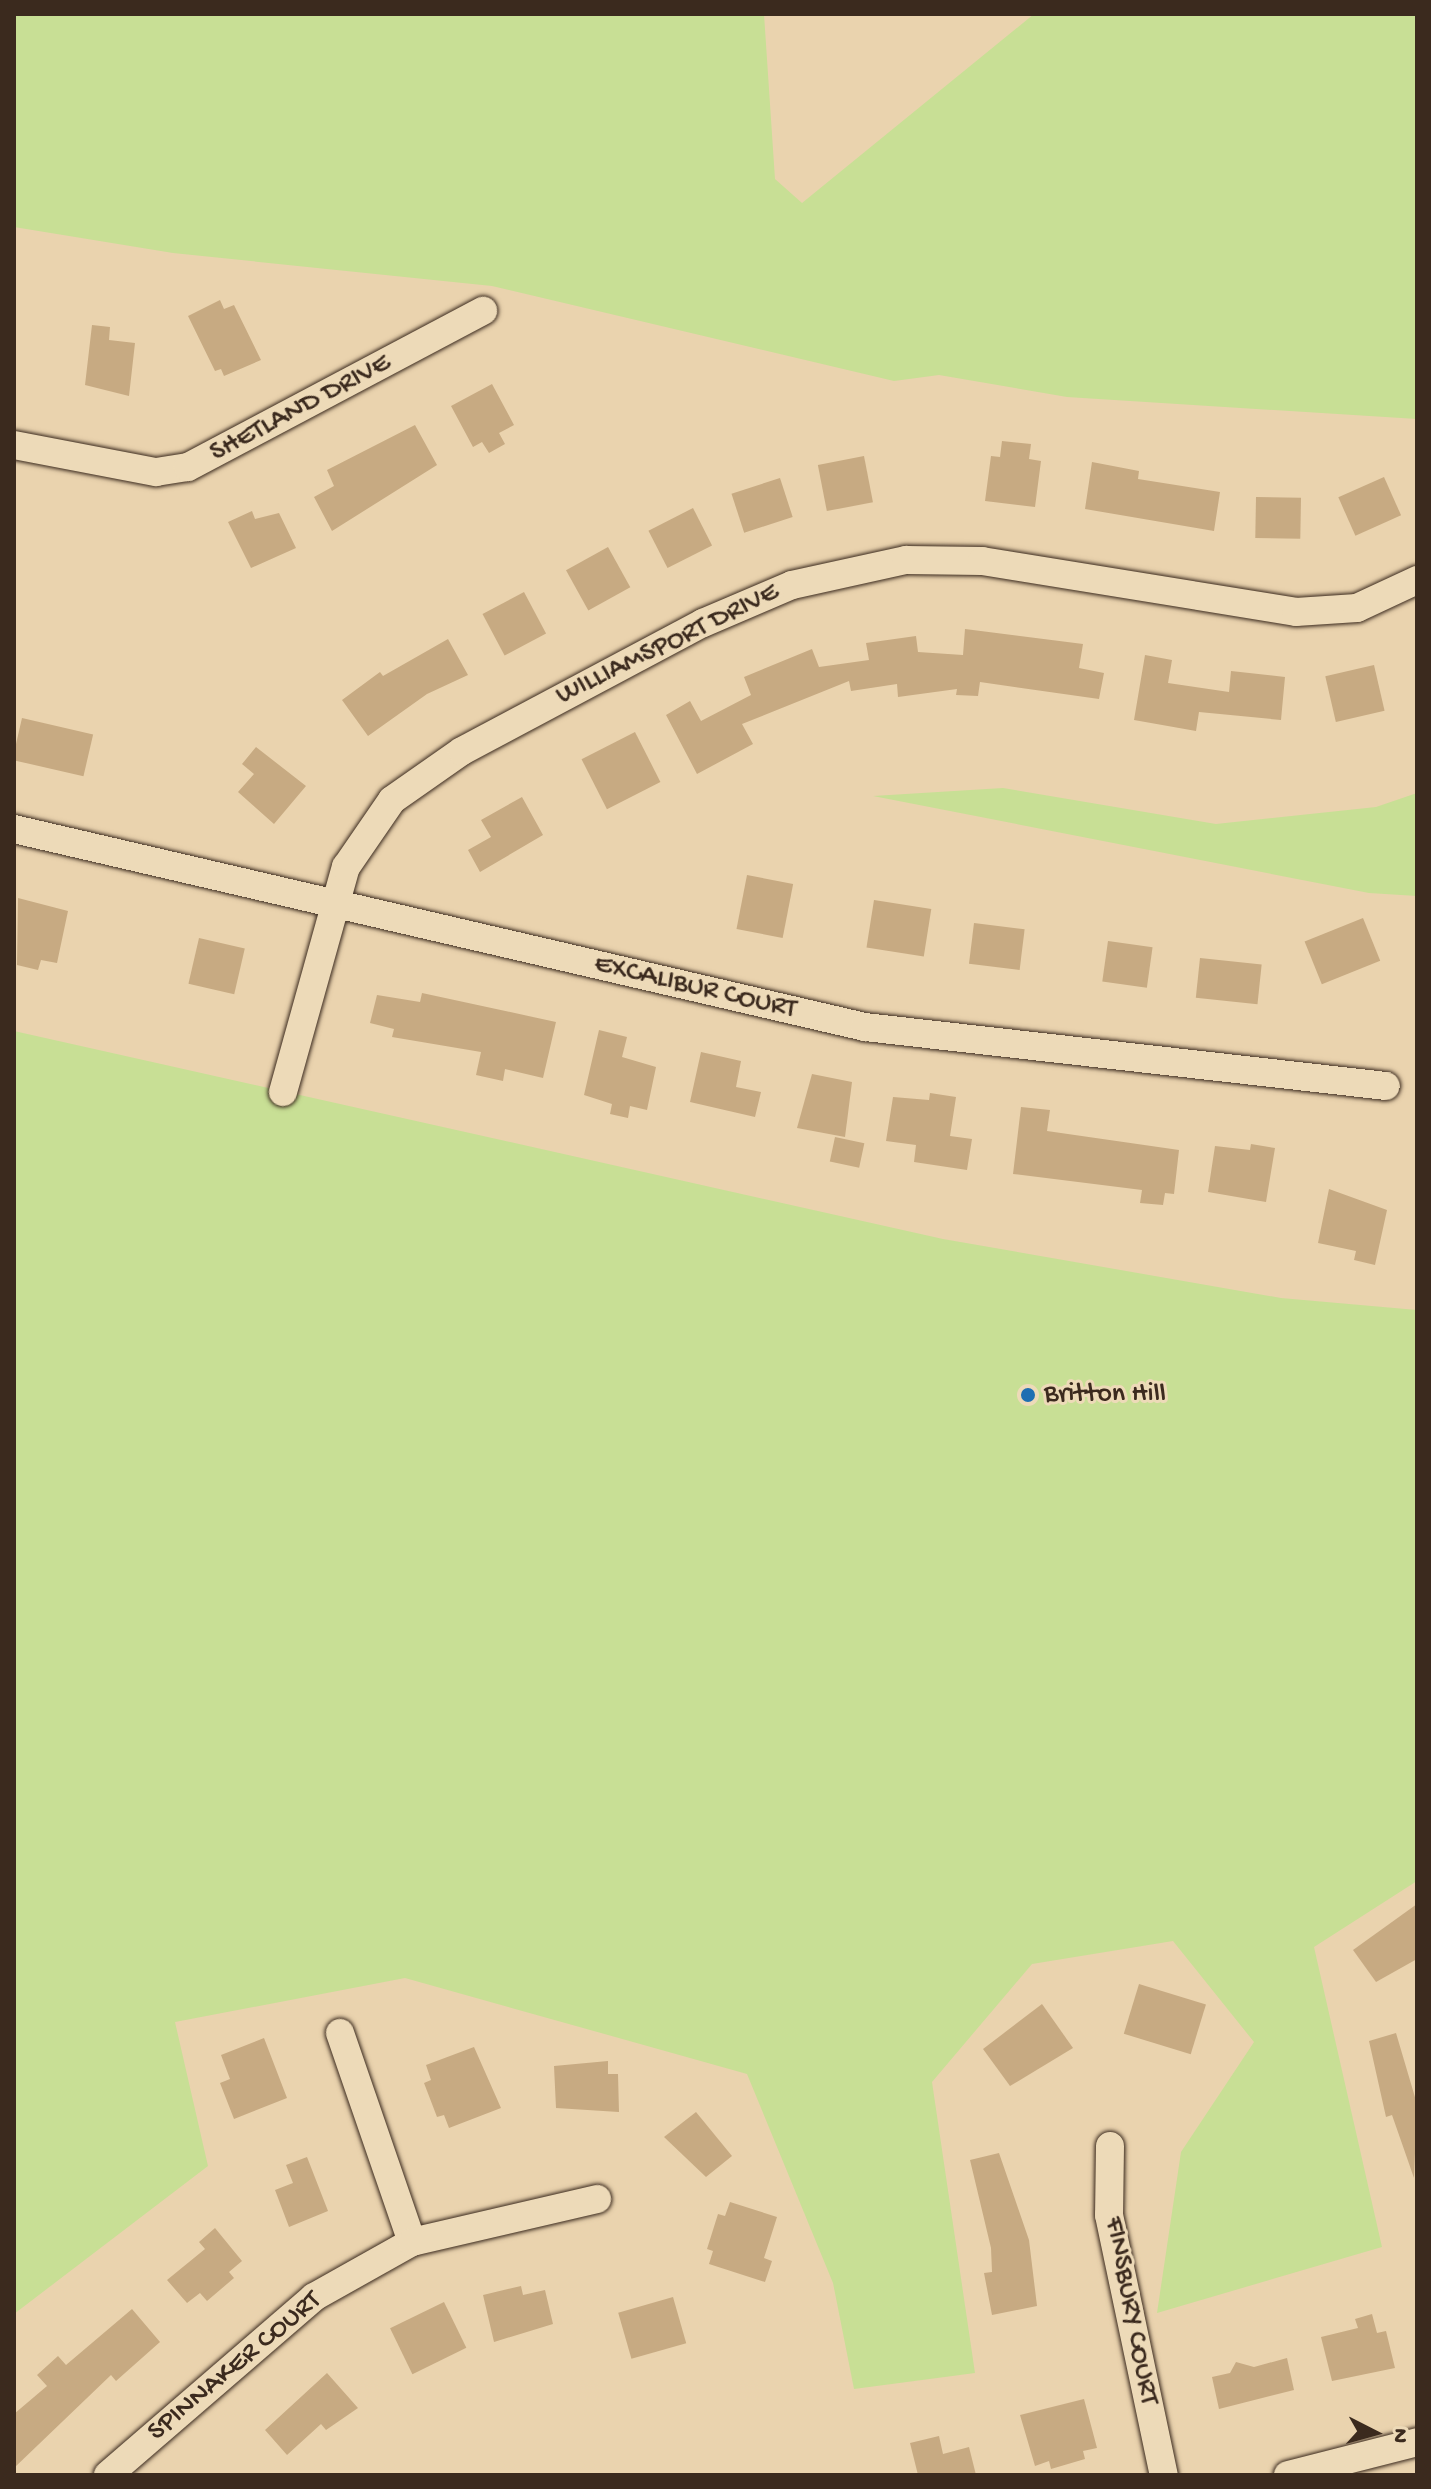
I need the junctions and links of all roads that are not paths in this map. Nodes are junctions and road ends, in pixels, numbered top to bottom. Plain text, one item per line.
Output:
1 (483, 311) dead end
2 (15, 448) edge
3 (1417, 580) edge
4 (14, 829) edge
5 (333, 905) junction
6 (1386, 1086) dead end
7 (283, 1092) dead end
8 (340, 2033) dead end
9 (1110, 2146) dead end
10 (597, 2199) dead end
11 (412, 2242) junction
12 (1417, 2442) edge
13 (108, 2475) edge
14 (1164, 2475) edge
15 (1288, 2475) edge

1 - 2 street, SHETLAND DRIVE
3 - 5 street, WILLIAMSPORT DRIVE
4 - 5 street, EXCALIBUR COURT
5 - 6 street, EXCALIBUR COURT
5 - 7 street, WILLIAMSPORT DRIVE
8 - 11 street
9 - 14 street, FINSBURY COURT
10 - 11 street, SPINNAKER COURT
11 - 13 street, SPINNAKER COURT
12 - 15 street

